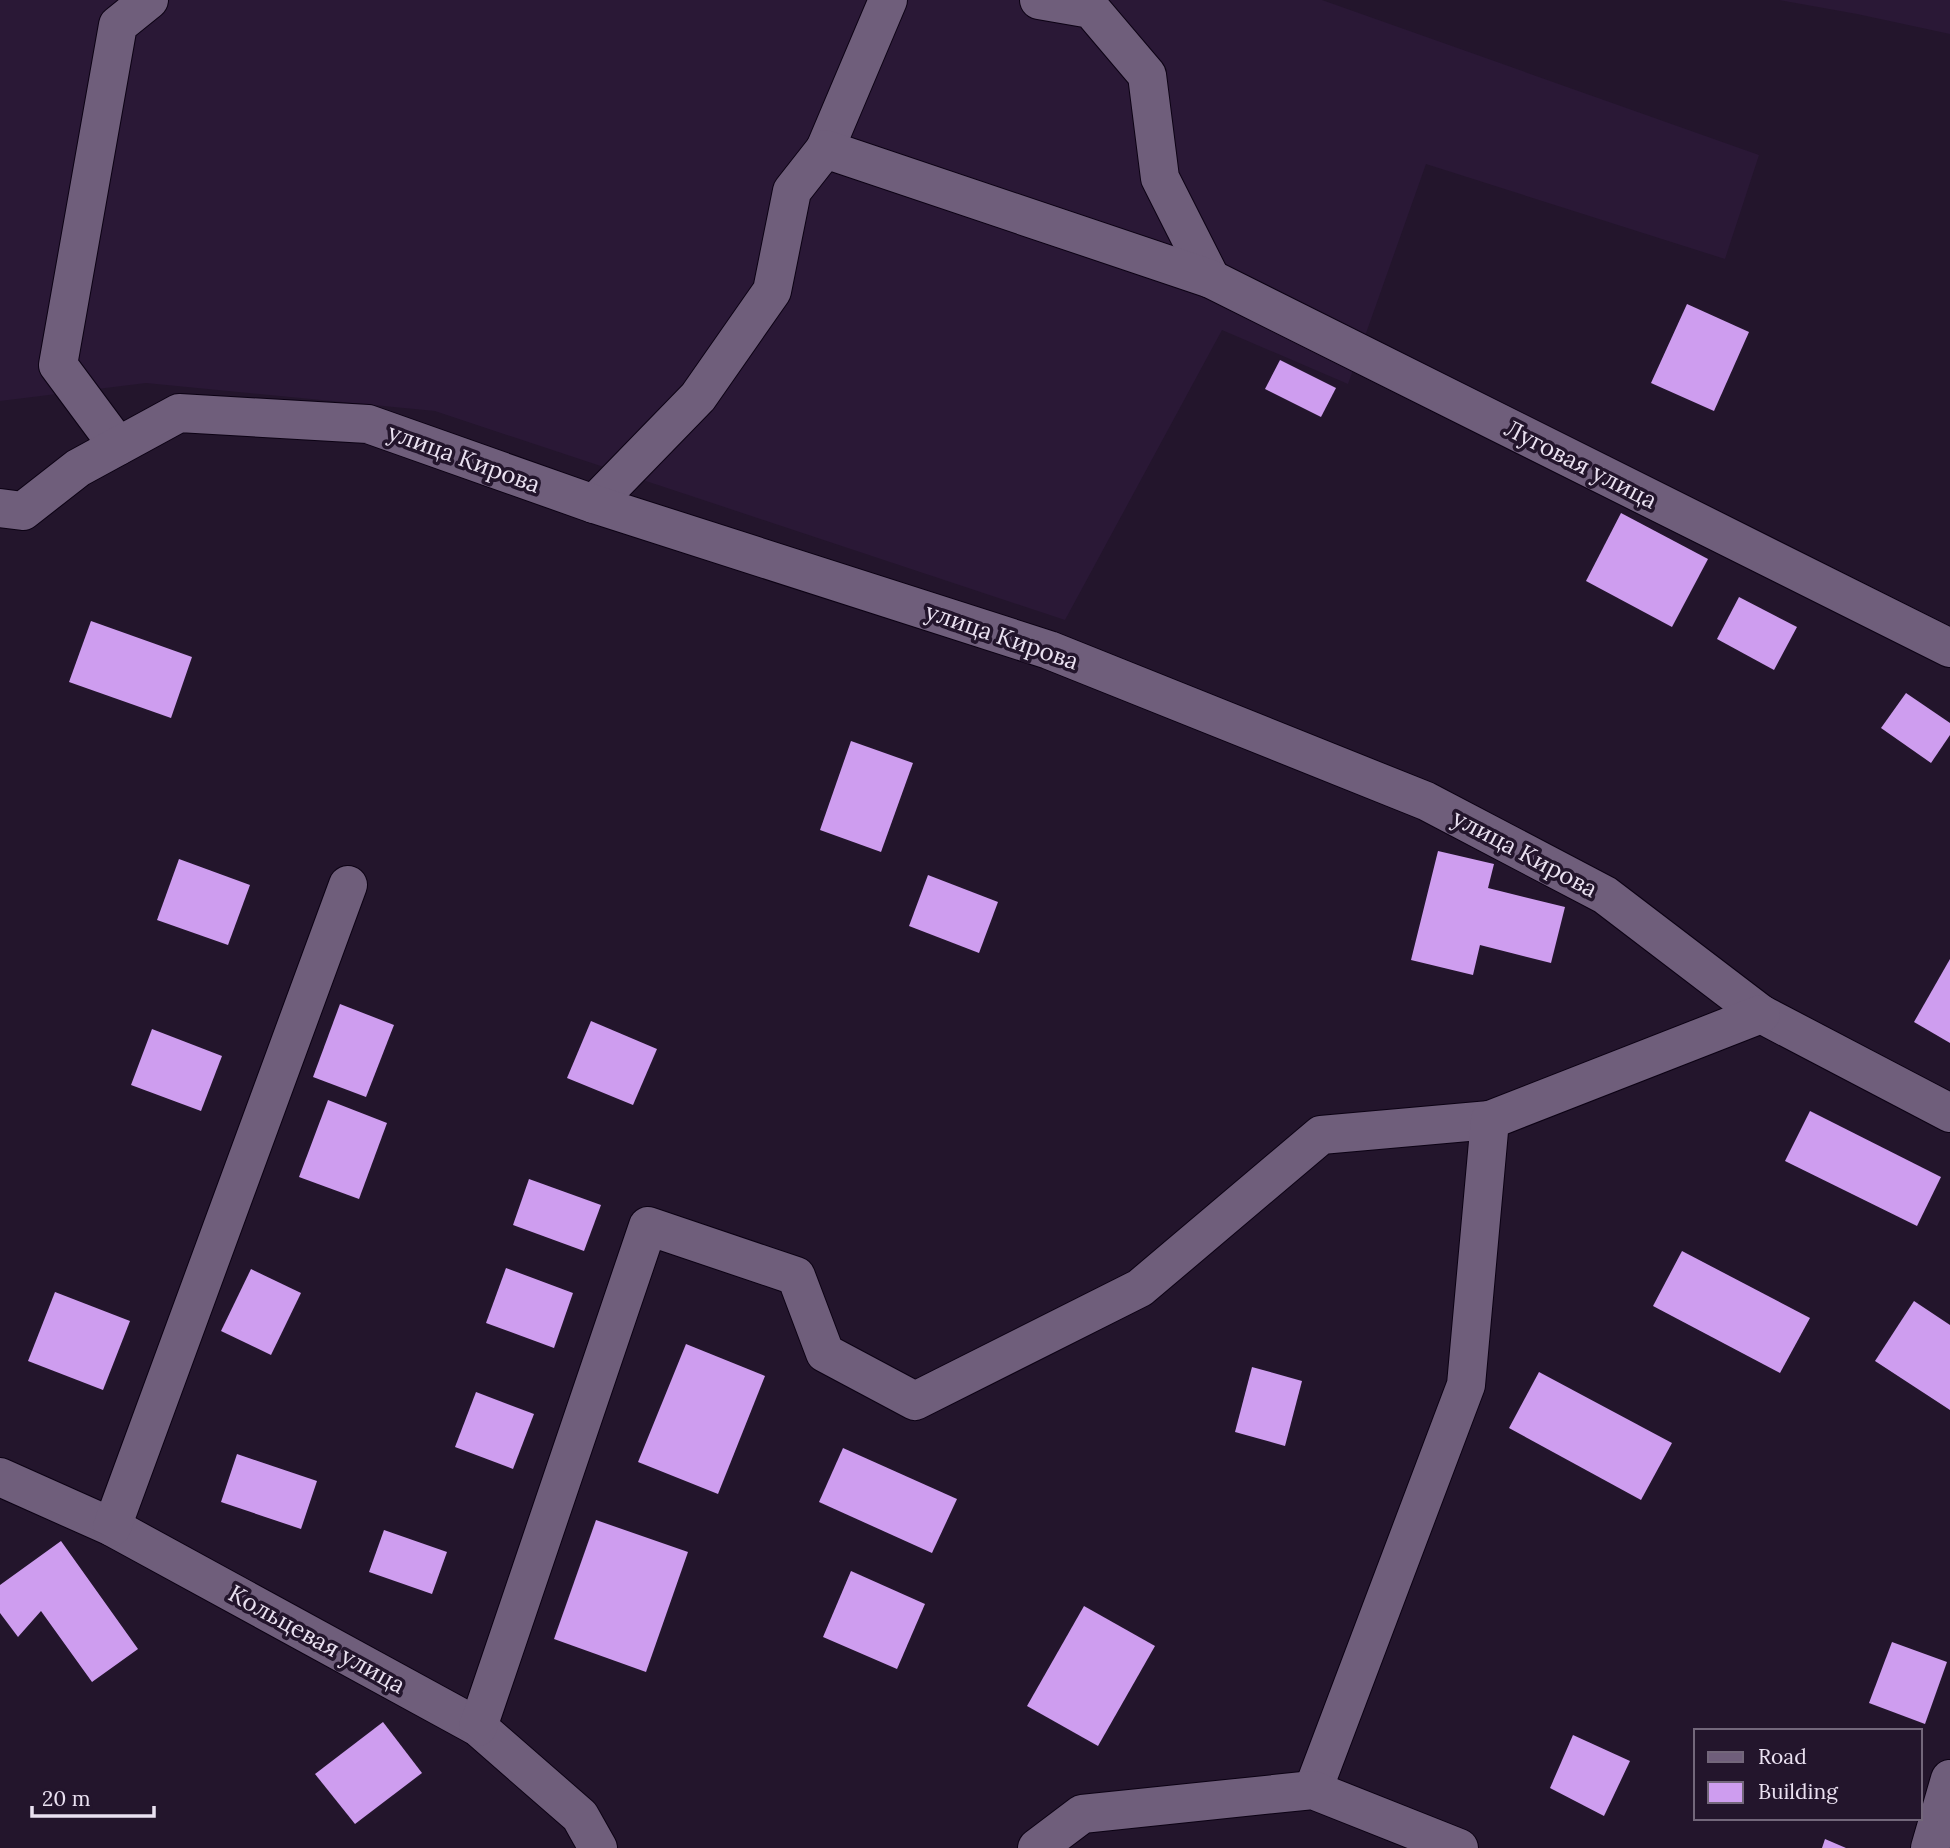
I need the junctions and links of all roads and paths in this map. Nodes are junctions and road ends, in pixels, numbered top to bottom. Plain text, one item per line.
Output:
1 (149, 0) edge
2 (888, 0) edge
3 (1039, 0) edge
4 (825, 149) junction
5 (1211, 279) junction
6 (118, 446) junction
7 (594, 504) junction
8 (0, 508) edge
9 (1950, 648) edge
10 (348, 885) dead end
11 (1761, 1014) junction
12 (1950, 1113) edge
13 (1490, 1120) junction
14 (0, 1477) edge
15 (112, 1527) junction
16 (478, 1727) junction
17 (1950, 1779) edge
18 (1313, 1790) junction
19 (598, 1848) edge
20 (1037, 1848) edge
21 (1459, 1848) edge
22 (1930, 1848) edge

1 - 6 street
2 - 4 street
3 - 5 street
4 - 5 street, Луговая улица
4 - 7 street
5 - 9 street, Луговая улица
6 - 7 street, улица Кирова
6 - 8 street, улица Кирова
7 - 11 street, улица Кирова
10 - 15 street
11 - 12 street, улица Кирова
11 - 13 street
13 - 16 street
13 - 18 street
14 - 15 street, Кольцевая улица
15 - 16 street, Кольцевая улица
16 - 19 street, Кольцевая улица
17 - 22 street
18 - 20 street
18 - 21 street

